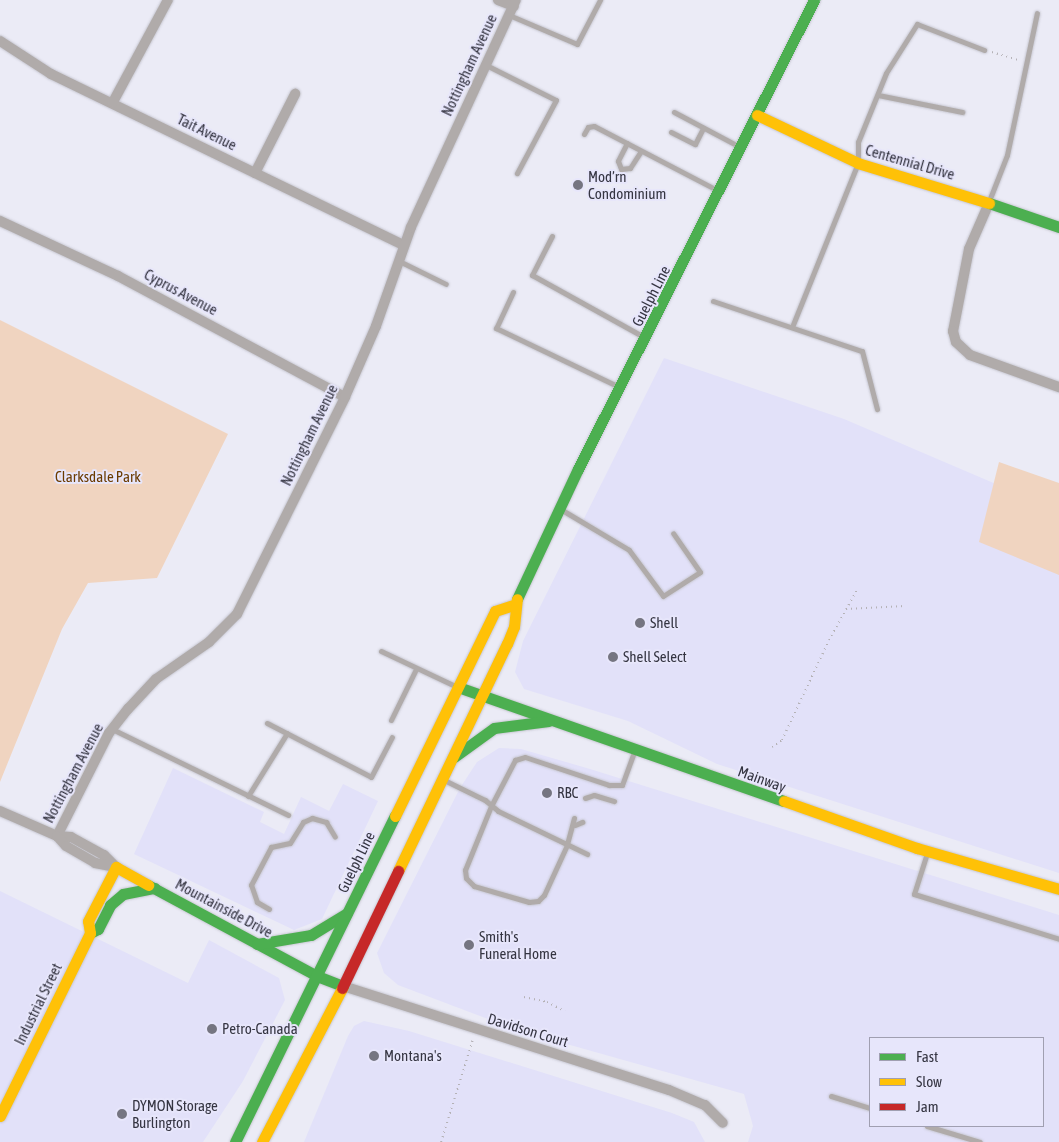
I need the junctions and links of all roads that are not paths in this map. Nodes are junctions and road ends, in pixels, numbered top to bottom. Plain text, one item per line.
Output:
1 (168, 0) edge
2 (498, 0) edge
3 (600, 0) edge
4 (814, 0) edge
5 (513, 7) edge
6 (1037, 13) dead end
7 (0, 42) edge
8 (984, 50) road end
9 (486, 65) junction
10 (295, 94) dead end
11 (878, 95) junction
12 (113, 102) junction
13 (674, 112) dead end
14 (962, 112) dead end
15 (757, 115) junction
16 (703, 128) junction
17 (671, 132) dead end
18 (584, 134) dead end
19 (627, 143) junction
20 (741, 147) junction
21 (641, 151) junction
22 (858, 163) junction
23 (255, 173) junction
24 (517, 173) dead end
25 (719, 191) junction
26 (989, 202) junction
27 (0, 221) edge
28 (1059, 227) edge
29 (552, 236) dead end
30 (403, 245) junction
31 (400, 261) junction
32 (446, 284) dead end
33 (513, 292) dead end
34 (713, 301) dead end
35 (792, 327) junction
36 (646, 338) junction
37 (620, 387) junction
38 (1059, 388) edge
39 (345, 397) junction
40 (877, 409) dead end
41 (559, 508) junction
42 (673, 533) dead end
43 (514, 605) junction
44 (381, 650) dead end
45 (416, 669) junction
46 (458, 687) junction
47 (480, 696) junction
48 (391, 720) dead end
49 (552, 720) junction
50 (266, 722) dead end
51 (112, 730) junction
52 (287, 733) junction
53 (392, 737) dead end
54 (635, 749) junction
55 (442, 776) junction
56 (248, 796) junction
57 (614, 800) dead end
58 (592, 802) dead end
59 (491, 806) junction
60 (0, 811) edge
61 (288, 815) dead end
62 (574, 818) dead end
63 (582, 822) dead end
64 (575, 825) junction
65 (57, 836) junction
66 (335, 837) dead end
67 (567, 845) junction
68 (928, 851) junction
69 (587, 854) dead end
70 (116, 867) junction
71 (154, 888) junction
72 (1059, 889) edge
73 (269, 909) dead end
74 (348, 912) junction
75 (90, 933) junction
76 (1059, 940) edge
77 (257, 944) junction
78 (317, 976) junction
79 (343, 986) junction
80 (831, 1096) dead end
81 (869, 1108) edge
82 (0, 1116) edge
83 (723, 1123) dead end
84 (930, 1127) edge
85 (235, 1142) edge
86 (262, 1142) edge
87 (980, 1142) edge

1 - 12 street
2 - 5 street
3 - 5 lane
4 - 15 main road, Guelph Line
5 - 9 street, Nottingham Avenue
6 - 26 lane
7 - 12 street, Tait Avenue
8 - 11 lane
9 - 24 lane
9 - 30 street, Nottingham Avenue
10 - 23 street
11 - 14 lane
11 - 22 lane
12 - 23 street, Tait Avenue
13 - 16 lane
15 - 20 main road, Guelph Line
15 - 22 main road, Centennial Drive
16 - 17 lane
16 - 20 lane
18 - 19 lane
19 - 21 lane
19 - 21 lane
20 - 25 main road, Guelph Line
21 - 25 lane
22 - 26 main road, Centennial Drive
22 - 35 lane
23 - 30 street, Tait Avenue
25 - 36 main road, Guelph Line
26 - 28 main road, Centennial Drive
26 - 38 street
27 - 39 street, Cyprus Avenue
29 - 36 lane
30 - 31 street, Nottingham Avenue
31 - 32 lane
31 - 39 street, Nottingham Avenue
33 - 37 lane
34 - 35 lane
35 - 40 lane
36 - 37 main road, Guelph Line
37 - 41 main road, Guelph Line
39 - 51 street, Nottingham Avenue
41 - 42 lane
41 - 43 main road, Guelph Line
43 - 46 main road, Guelph Line
43 - 47 main road, Guelph Line
44 - 45 lane
45 - 46 lane
45 - 48 lane
46 - 47 main road, Mainway
46 - 74 main road, Guelph Line
47 - 49 main road, Mainway
47 - 55 main road, Guelph Line
49 - 54 main road, Mainway
49 - 55 main road
50 - 52 lane
51 - 56 lane
51 - 65 street, Nottingham Avenue
52 - 53 lane
52 - 56 lane
54 - 59 lane
54 - 68 main road, Mainway
55 - 59 lane
55 - 79 main road, Guelph Line
56 - 61 lane
57 - 58 lane
59 - 67 lane
59 - 67 lane
60 - 65 street, Mountainside Drive
62 - 64 lane
63 - 64 lane
64 - 67 lane
65 - 70 street, Mountainside Drive
66 - 73 lane
67 - 69 lane
68 - 72 main road, Mainway
68 - 76 lane
70 - 71 main road, Mountainside Drive
70 - 75 main road, Industrial Street
71 - 75 main road, Industrial Street
71 - 77 main road, Mountainside Drive
74 - 77 main road
74 - 78 main road, Guelph Line
75 - 82 main road, Industrial Street
77 - 78 main road, Mountainside Drive
78 - 79 main road, Davidson Court
78 - 85 main road, Guelph Line
79 - 83 street, Davidson Court
79 - 86 main road, Guelph Line
80 - 81 lane
84 - 87 lane

